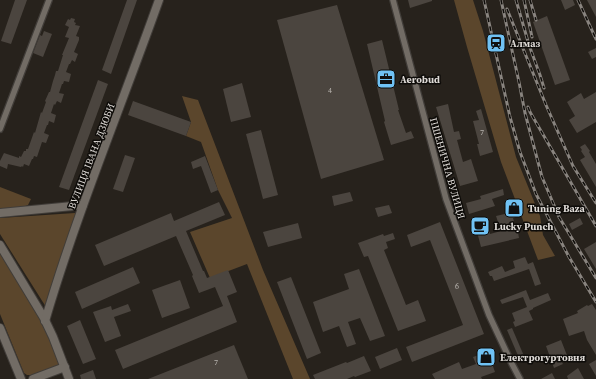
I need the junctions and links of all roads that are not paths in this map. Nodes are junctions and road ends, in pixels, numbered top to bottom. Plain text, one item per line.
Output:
1 (49, 0) edge
2 (159, 0) edge
3 (393, 0) edge
4 (0, 129) edge
5 (83, 204) junction
6 (0, 213) edge
7 (0, 245) edge
8 (45, 321) junction
9 (0, 328) edge
10 (65, 367) junction
11 (21, 379) edge
12 (33, 379) edge
13 (69, 379) edge
14 (520, 379) edge

1 - 4 street
2 - 5 main road, ВУЛИЦЯ ІВАНА ДЗЮБИ
3 - 14 street, ПШЕНИЧНА ВУЛИЦЯ
5 - 6 main road
5 - 8 main road, ВУЛИЦЯ ІВАНА ДЗЮБИ
7 - 8 main road
8 - 10 main road
9 - 11 main road
10 - 12 main road
10 - 13 main road

